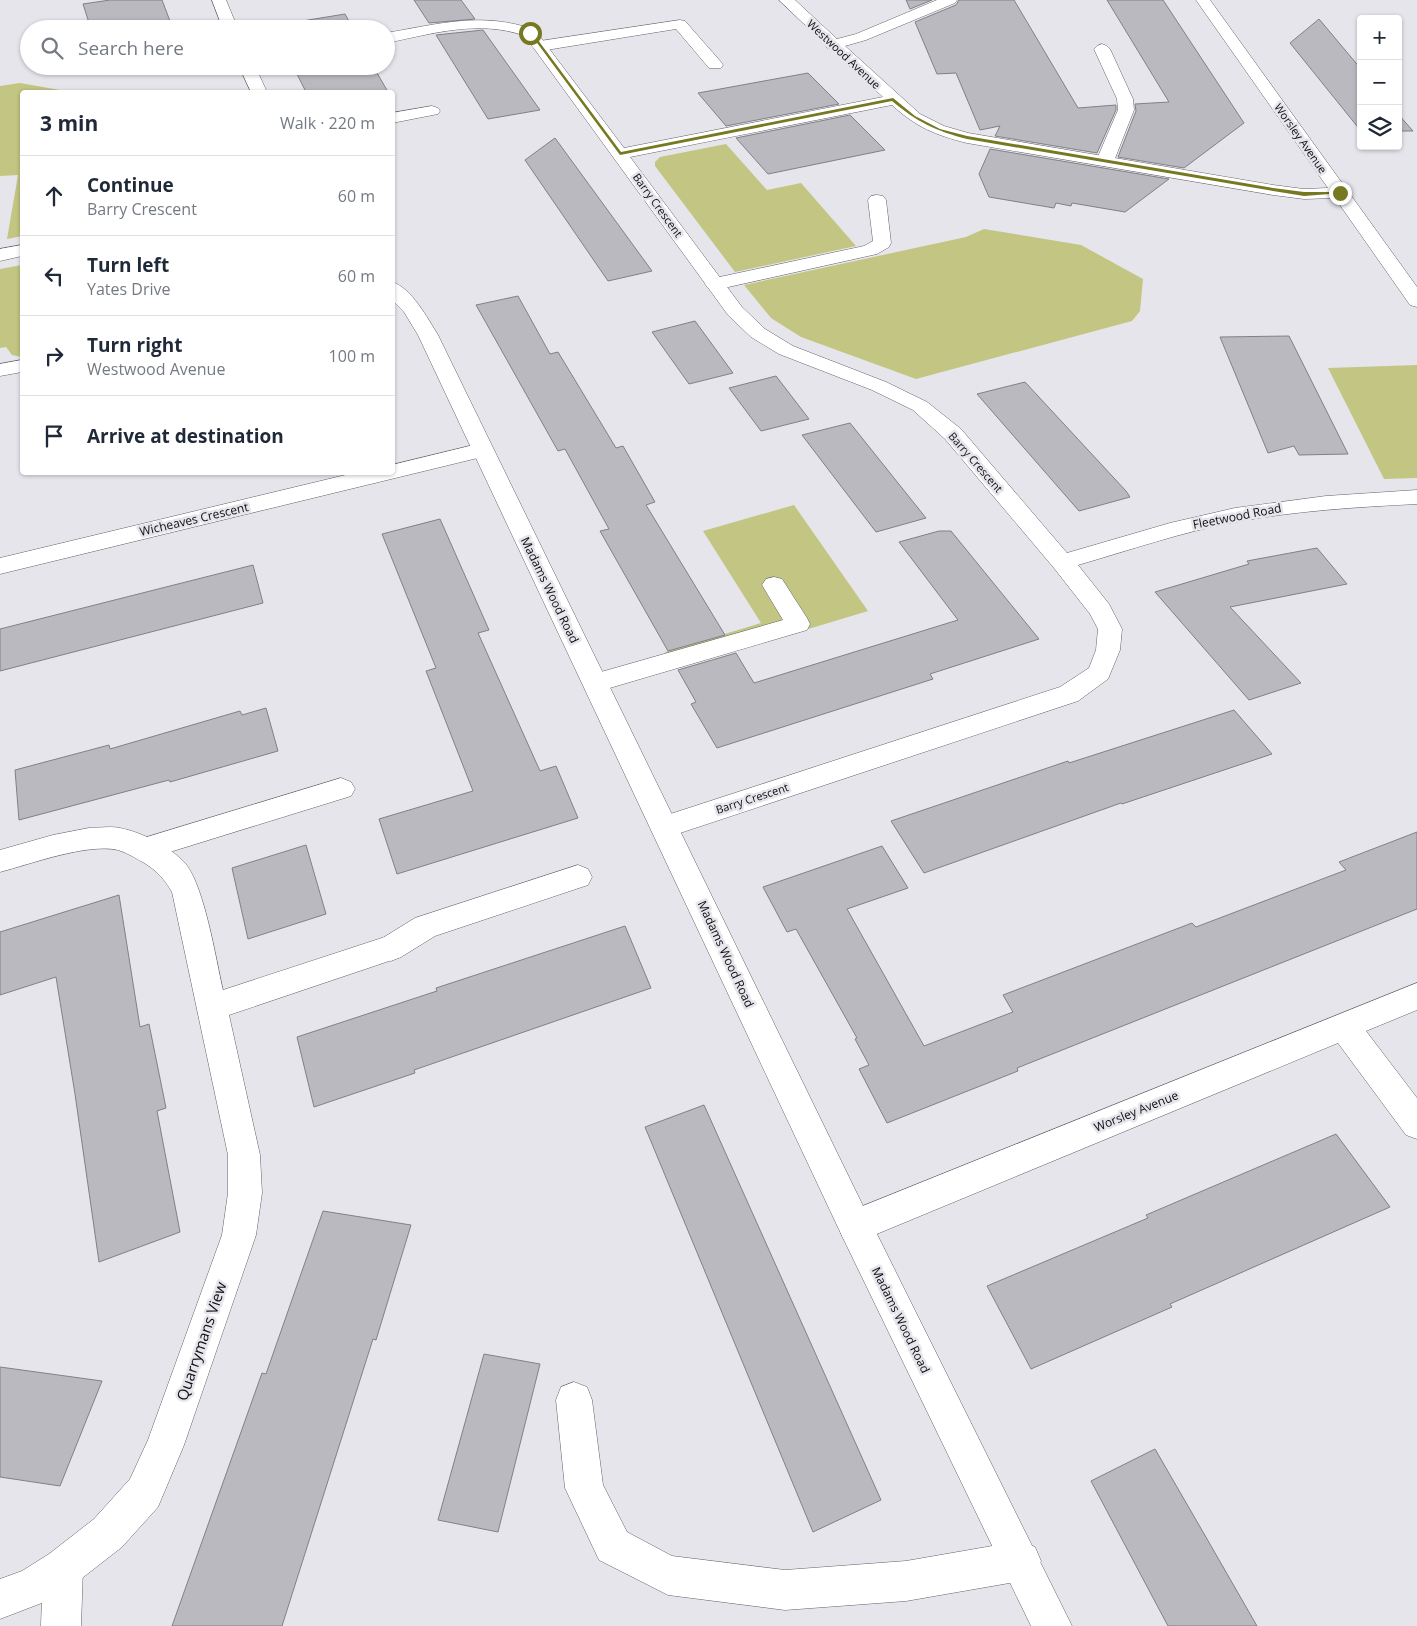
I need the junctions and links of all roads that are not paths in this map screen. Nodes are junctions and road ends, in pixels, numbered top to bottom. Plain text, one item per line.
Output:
1 (219, 0) edge
2 (786, 0) edge
3 (950, 0) edge
4 (1204, 0) edge
5 (227, 20) edge
6 (395, 36) edge
7 (832, 45) junction
8 (540, 46) junction
9 (1102, 48) dead end
10 (715, 65) dead end
11 (251, 75) edge
12 (258, 90) edge
13 (893, 100) junction
14 (432, 111) dead end
15 (395, 117) edge
16 (620, 154) junction
17 (1104, 161) junction
18 (1340, 193) junction
19 (877, 200) dead end
20 (20, 251) edge
21 (0, 255) edge
22 (715, 284) junction
23 (395, 291) edge
24 (1417, 300) edge
25 (20, 366) edge
26 (0, 370) edge
27 (482, 450) junction
28 (395, 471) edge
29 (377, 475) edge
30 (1417, 497) edge
31 (1062, 562) junction
32 (0, 566) edge
33 (774, 585) dead end
34 (596, 683) junction
35 (341, 789) dead end
36 (665, 827) junction
37 (144, 849) junction
38 (0, 861) edge
39 (578, 877) dead end
40 (1417, 996) edge
41 (212, 1006) junction
42 (1344, 1026) junction
43 (1417, 1124) edge
44 (855, 1226) junction
45 (574, 1400) dead end
46 (1021, 1561) junction
47 (63, 1568) junction
48 (0, 1599) edge
49 (61, 1626) edge
50 (1052, 1626) edge

1 - 5 street
2 - 7 street, Westwood Avenue
3 - 7 street
4 - 18 street, Worsley Avenue
6 - 8 street, Barry Crescent
7 - 13 street, Westwood Avenue
8 - 10 street
8 - 16 street, Barry Crescent
9 - 17 street
11 - 12 street
13 - 16 street
13 - 17 street, Westwood Avenue
14 - 15 street
16 - 22 street, Barry Crescent
17 - 18 street, Westwood Avenue
18 - 24 street, Worsley Avenue
19 - 22 street
20 - 21 street
22 - 31 street, Barry Crescent
23 - 27 street, Madams Wood Road
25 - 26 street
27 - 28 street
27 - 34 street, Madams Wood Road
29 - 32 street, Wicheaves Crescent
30 - 31 street, Fleetwood Road
31 - 36 street, Barry Crescent
33 - 34 street
34 - 36 street, Madams Wood Road
35 - 37 street
36 - 44 street, Madams Wood Road
37 - 38 street, Quarrymans View
37 - 41 street, Quarrymans View
39 - 41 street
40 - 42 street, Worsley Avenue
41 - 47 street, Quarrymans View
42 - 43 street
42 - 44 street, Worsley Avenue
44 - 46 street, Madams Wood Road
45 - 46 street
46 - 50 street, Madams Wood Road
47 - 48 street, Quarrymans View
47 - 49 street

